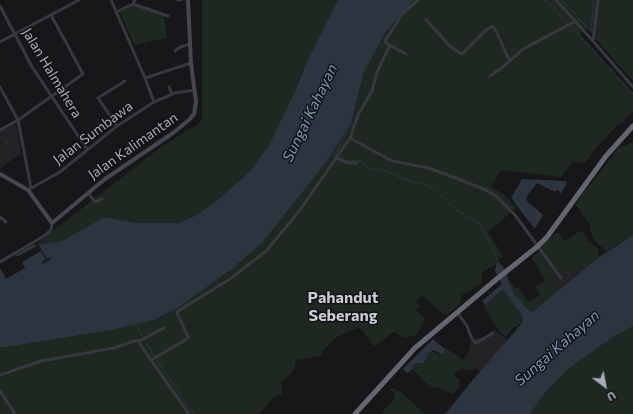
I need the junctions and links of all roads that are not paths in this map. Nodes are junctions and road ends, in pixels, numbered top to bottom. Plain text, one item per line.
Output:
1 (79, 0) edge
2 (111, 0) edge
3 (188, 0) edge
4 (418, 0) edge
5 (556, 0) edge
6 (598, 0) edge
7 (134, 2) edge
8 (0, 6) edge
9 (116, 12) junction
10 (51, 15) junction
11 (168, 16) dead end
12 (426, 20) dead end
13 (576, 21) junction
14 (15, 34) junction
15 (593, 41) junction
16 (0, 42) edge
17 (190, 44) junction
18 (390, 45) junction
19 (175, 51) dead end
20 (406, 54) dead end
21 (509, 60) junction
22 (191, 63) junction
23 (490, 76) dead end
24 (145, 78) junction
25 (125, 81) dead end
26 (169, 87) dead end
27 (633, 87) edge
28 (0, 88) edge
29 (195, 90) junction
30 (172, 94) junction
31 (51, 96) junction
32 (154, 102) junction
33 (18, 120) junction
34 (117, 126) junction
35 (633, 126) edge
36 (0, 130) edge
37 (350, 138) junction
38 (87, 150) junction
39 (336, 158) junction
40 (357, 163) dead end
41 (0, 174) edge
42 (30, 189) junction
43 (88, 193) junction
44 (102, 200) dead end
45 (0, 217) edge
46 (6, 222) dead end
47 (52, 223) junction
48 (538, 246) junction
49 (0, 262) edge
50 (561, 278) dead end
51 (457, 312) junction
52 (164, 328) dead end
53 (493, 333) dead end
54 (139, 341) junction
55 (151, 360) junction
56 (0, 375) edge
57 (0, 391) edge
58 (15, 414) edge
59 (189, 414) edge
60 (355, 414) edge

1 - 10 street
2 - 9 street
3 - 17 street, Jalan Kalimantan
4 - 18 street
5 - 13 street
6 - 15 street
7 - 9 street
7 - 11 street
8 - 14 street, Jalan Halmahera
9 - 24 street
10 - 14 street
10 - 31 street
12 - 21 street
13 - 15 street
13 - 21 street
14 - 16 street
14 - 31 street, Jalan Halmahera
15 - 27 street
17 - 19 street
17 - 22 street, Jalan Kalimantan
18 - 20 street
18 - 37 street
21 - 23 street
22 - 24 street
22 - 29 street, Jalan Kalimantan
24 - 32 street
25 - 34 street
26 - 30 street
28 - 33 street
29 - 30 street, Jalan Sumbawa
29 - 43 street, Jalan Kalimantan
30 - 32 street, Jalan Sumbawa
31 - 33 street
31 - 38 street, Jalan Halmahera
32 - 34 street, Jalan Sumbawa
33 - 36 street
33 - 42 street
34 - 38 street, Jalan Sumbawa
35 - 48 highway
37 - 39 street
37 - 48 street
38 - 42 street, Jalan Sumbawa
39 - 40 street
39 - 55 street
41 - 42 street
42 - 47 street
43 - 44 street
43 - 47 street, Jalan Kalimantan
45 - 46 street
47 - 49 street
48 - 50 street
48 - 51 highway
51 - 53 street
51 - 60 highway
52 - 54 street
54 - 55 street
54 - 56 street
55 - 59 street
57 - 58 street

